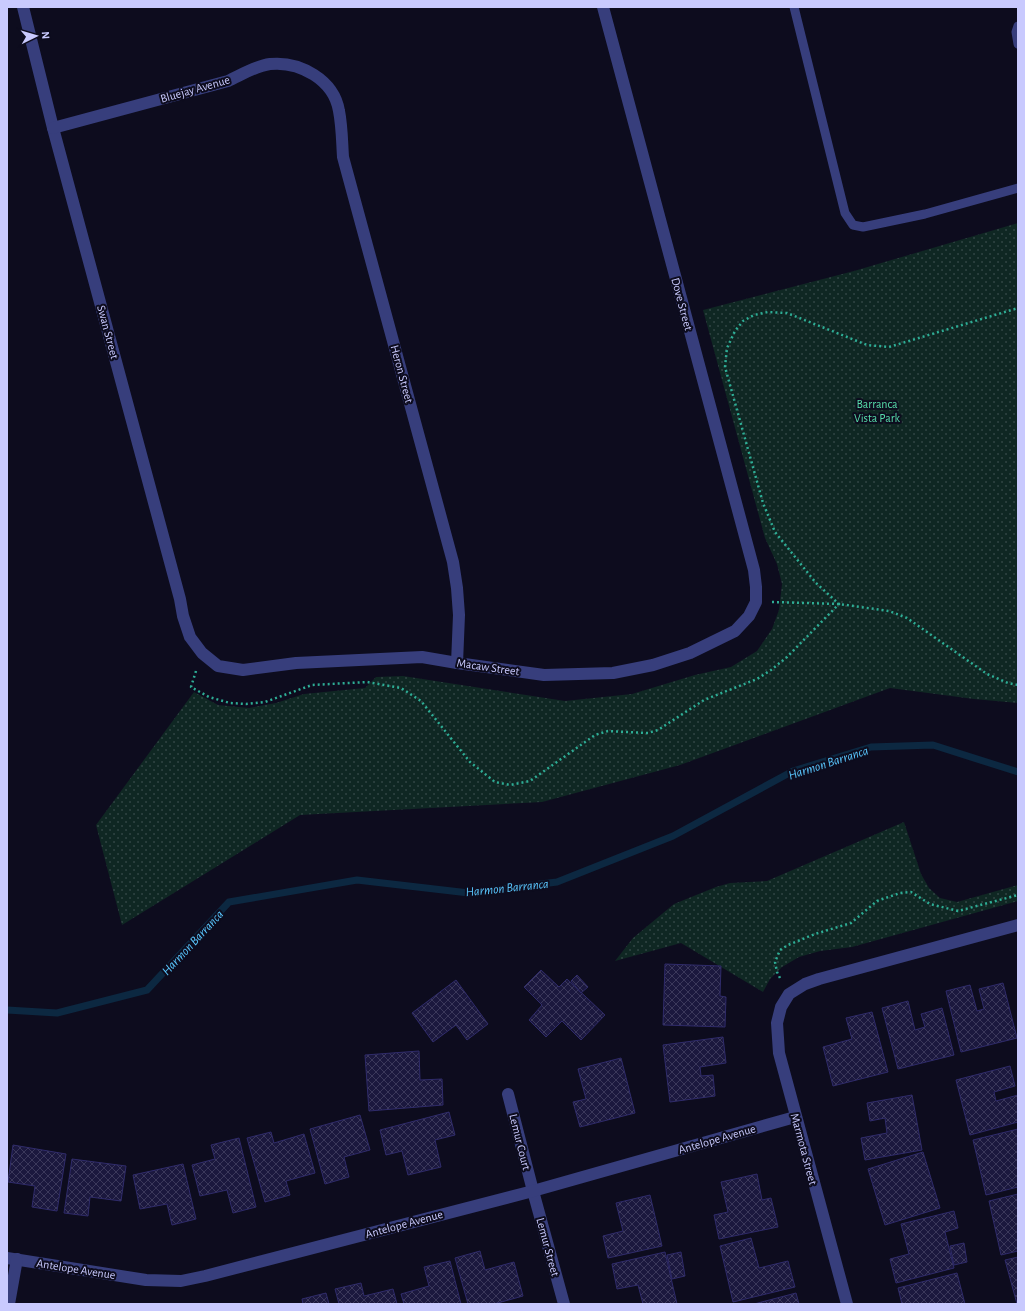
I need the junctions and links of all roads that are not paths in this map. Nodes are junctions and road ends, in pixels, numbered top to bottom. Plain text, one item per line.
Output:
1 (23, 7) edge
2 (603, 7) edge
3 (794, 7) edge
4 (1018, 26) edge
5 (1018, 44) edge
6 (329, 89) joint
7 (53, 128) junction
8 (1018, 188) edge
9 (756, 602) joint
10 (202, 654) joint
11 (457, 663) junction
12 (1018, 925) edge
13 (508, 1094) dead end
14 (795, 1117) junction
15 (532, 1191) junction
16 (12, 1258) edge
17 (9, 1304) edge
18 (564, 1304) edge
19 (847, 1304) edge

1 - 7 street, Swan Street
2 - 9 street, Dove Street
3 - 8 lane
4 - 5 lane
6 - 7 street, Bluejay Avenue
6 - 11 street, Heron Street
7 - 10 street, Swan Street
9 - 11 street, Macaw Street
10 - 11 street, Macaw Street
12 - 14 street, Marmota Street
13 - 15 street, Lemur Court
14 - 15 street, Antelope Avenue
14 - 19 street, Marmota Street
15 - 16 street, Antelope Avenue
15 - 18 street, Lemur Street
16 - 17 street

